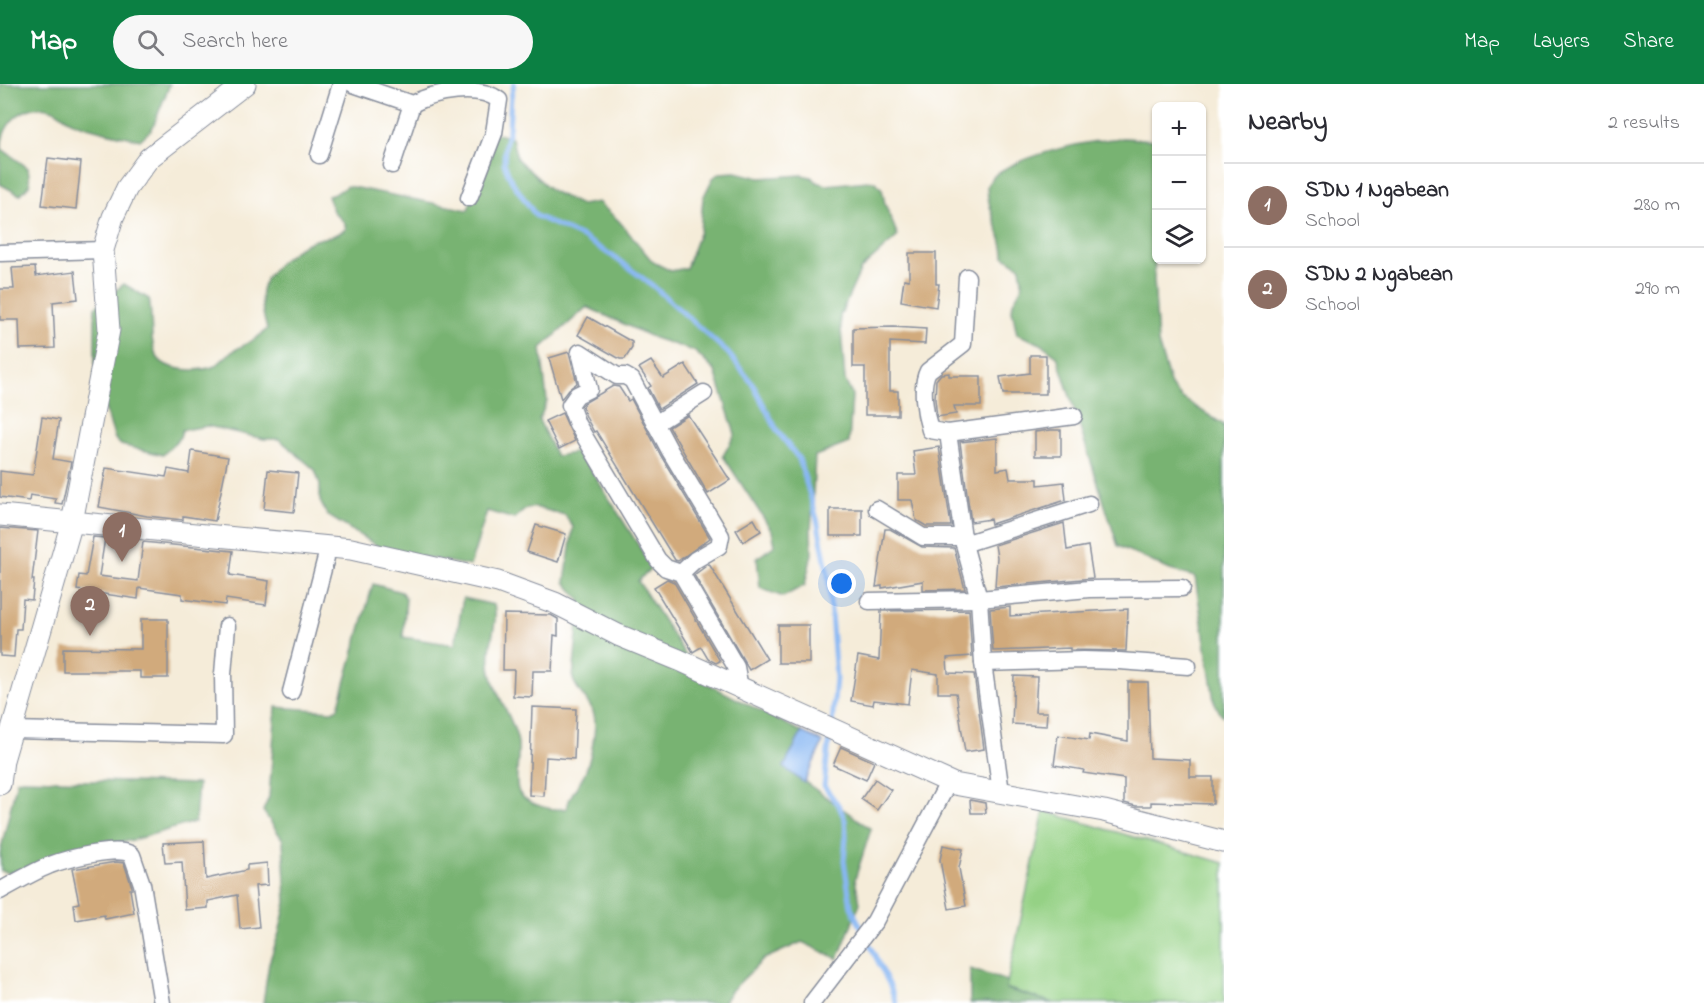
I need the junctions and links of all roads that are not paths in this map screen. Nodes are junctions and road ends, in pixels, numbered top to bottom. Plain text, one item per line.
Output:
1 (245, 84) edge
2 (341, 84) edge
3 (353, 84) edge
4 (412, 104) junction
5 (319, 155) dead end
6 (392, 165) dead end
7 (468, 198) dead end
8 (103, 250) junction
9 (0, 253) edge
10 (967, 277) dead end
11 (617, 376) junction
12 (589, 389) junction
13 (704, 393) dead end
14 (1074, 416) dead end
15 (655, 424) junction
16 (948, 434) junction
17 (1089, 504) dead end
18 (876, 509) dead end
19 (0, 515) edge
20 (72, 522) junction
21 (964, 540) junction
22 (329, 546) junction
23 (681, 573) junction
24 (1182, 588) dead end
25 (979, 599) junction
26 (868, 601) dead end
27 (227, 626) dead end
28 (983, 663) junction
29 (1188, 666) dead end
30 (740, 688) junction
31 (291, 692) dead end
32 (12, 730) junction
33 (2, 760) edge
34 (949, 781) junction
35 (0, 784) edge
36 (1001, 792) junction
37 (1224, 842) edge
38 (0, 891) edge
39 (162, 1003) edge
40 (812, 1003) edge

1 - 8 street
2 - 5 street
3 - 4 street
4 - 6 street
4 - 7 street
8 - 9 street
8 - 20 street
10 - 16 street
11 - 12 street
11 - 12 street
11 - 15 street
12 - 23 street
13 - 15 street
14 - 16 street
15 - 23 street
16 - 21 street
17 - 21 street
18 - 21 street
19 - 20 street
20 - 22 street
20 - 32 street
21 - 25 street
22 - 30 street
22 - 31 street
23 - 30 street
24 - 25 street
25 - 26 street
25 - 28 street
27 - 32 street
28 - 29 street
28 - 36 street
30 - 34 street
32 - 33 street
33 - 35 street
34 - 36 street
34 - 40 street
36 - 37 street
38 - 39 street

